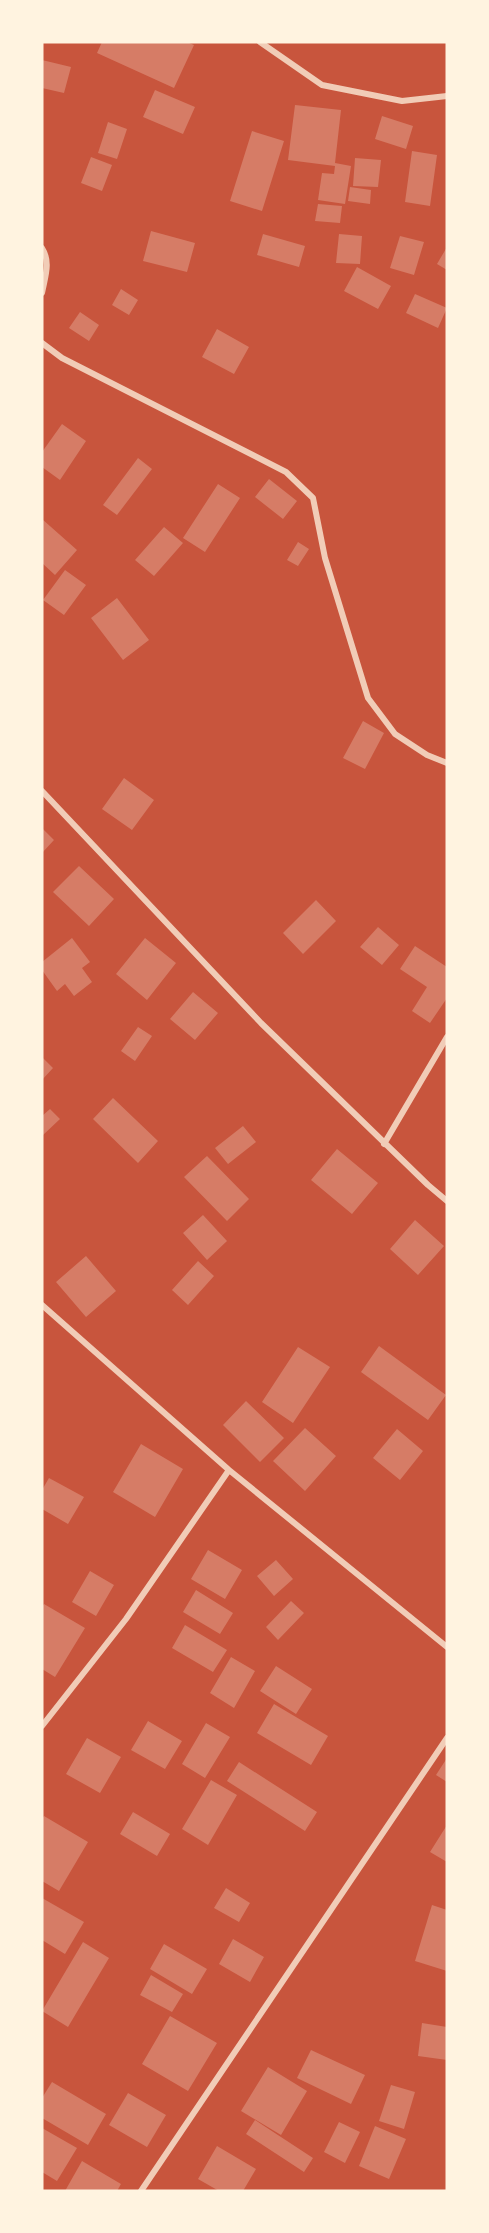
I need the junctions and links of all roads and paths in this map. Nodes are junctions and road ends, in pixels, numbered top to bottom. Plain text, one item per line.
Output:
1 (260, 42) edge
2 (447, 96) edge
3 (42, 248) edge
4 (42, 293) edge
5 (42, 343) edge
6 (447, 763) edge
7 (42, 791) edge
8 (447, 1037) edge
9 (384, 1144) junction
10 (447, 1202) edge
11 (42, 1305) edge
12 (229, 1470) junction
13 (447, 1647) edge
14 (42, 1726) edge
15 (447, 1738) edge
16 (141, 2191) edge

1 - 2 street
3 - 4 street
5 - 6 street
7 - 9 street
8 - 9 street
9 - 10 street
11 - 12 street
12 - 13 street
12 - 14 street
15 - 16 street

